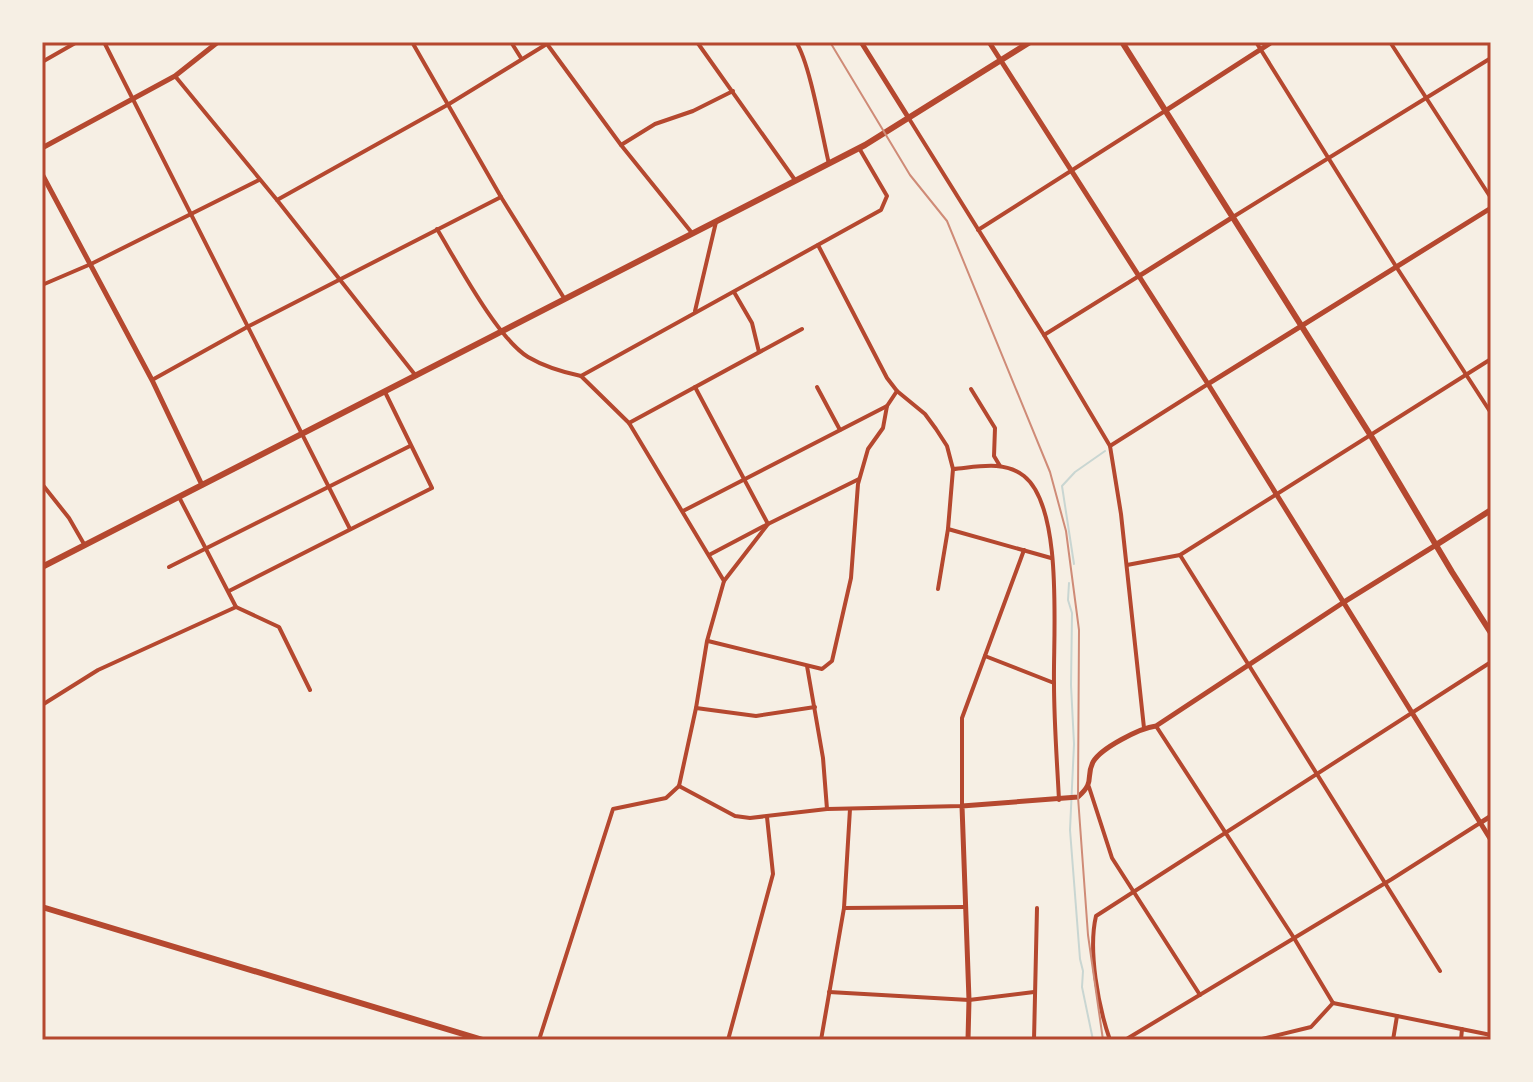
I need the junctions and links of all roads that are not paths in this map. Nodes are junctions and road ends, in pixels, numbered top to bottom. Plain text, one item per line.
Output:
1 (77, 42) edge
2 (104, 42) edge
3 (218, 42) edge
4 (412, 42) edge
5 (511, 42) edge
6 (697, 42) edge
7 (796, 42) edge
8 (861, 42) edge
9 (989, 42) edge
10 (1030, 42) edge
11 (1122, 42) edge
12 (1256, 42) edge
13 (1272, 42) edge
14 (1390, 42) edge
15 (548, 43) edge
16 (1260, 49) junction
17 (521, 58) junction
18 (1491, 58) edge
19 (1000, 60) junction
20 (42, 62) edge
21 (175, 76) junction
22 (733, 91) junction
23 (134, 98) junction
24 (1427, 98) junction
25 (449, 104) junction
26 (1165, 111) junction
27 (908, 117) junction
28 (621, 145) junction
29 (862, 146) junction
30 (42, 148) edge
31 (1328, 158) junction
32 (829, 164) junction
33 (1072, 170) junction
34 (42, 174) edge
35 (259, 180) junction
36 (795, 180) junction
37 (501, 197) junction
38 (1491, 198) edge
39 (277, 200) junction
40 (1491, 208) edge
41 (189, 213) junction
42 (1233, 217) junction
43 (717, 220) junction
44 (437, 229) junction
45 (977, 231) junction
46 (692, 233) junction
47 (818, 245) junction
48 (91, 264) junction
49 (1397, 268) junction
50 (1139, 276) junction
51 (339, 279) junction
52 (42, 285) edge
53 (734, 292) junction
54 (566, 300) junction
55 (695, 313) junction
56 (249, 326) junction
57 (1300, 326) junction
58 (802, 329) dead end
59 (502, 333) junction
60 (1044, 335) junction
61 (759, 353) junction
62 (1491, 359) edge
63 (1467, 374) junction
64 (416, 376) junction
65 (581, 376) junction
66 (152, 380) junction
67 (1208, 384) junction
68 (695, 387) junction
69 (817, 387) dead end
70 (971, 389) dead end
71 (897, 391) junction
72 (385, 392) junction
73 (887, 406) junction
74 (1491, 413) edge
75 (629, 423) junction
76 (840, 430) junction
77 (303, 434) junction
78 (1371, 436) junction
79 (410, 446) junction
80 (1110, 446) junction
81 (1000, 466) junction
82 (953, 469) junction
83 (744, 479) junction
84 (860, 479) junction
85 (42, 484) edge
86 (202, 485) junction
87 (329, 487) junction
88 (1277, 495) junction
89 (179, 497) junction
90 (1491, 510) edge
91 (683, 511) junction
92 (768, 524) junction
93 (350, 529) junction
94 (948, 529) junction
95 (84, 544) junction
96 (1436, 545) junction
97 (208, 547) junction
98 (1024, 550) junction
99 (1180, 555) junction
100 (708, 556) junction
101 (1051, 558) junction
102 (1127, 566) junction
103 (42, 567) edge
104 (169, 567) dead end
105 (724, 581) junction
106 (938, 589) dead end
107 (229, 591) junction
108 (1344, 602) junction
109 (236, 607) junction
110 (1491, 633) edge
111 (707, 641) junction
112 (985, 656) junction
113 (1491, 662) edge
114 (807, 666) junction
115 (1250, 666) junction
116 (1054, 683) junction
117 (310, 690) dead end
118 (42, 705) edge
119 (815, 707) junction
120 (696, 708) junction
121 (1412, 714) junction
122 (1156, 726) junction
123 (1144, 728) junction
124 (1318, 773) junction
125 (679, 786) junction
126 (1089, 787) junction
127 (1061, 799) junction
128 (962, 806) junction
129 (827, 809) junction
130 (850, 809) junction
131 (1491, 816) edge
132 (767, 817) junction
133 (1480, 823) junction
134 (1226, 831) junction
135 (1491, 840) edge
136 (1386, 882) junction
137 (1134, 890) junction
138 (42, 907) edge
139 (965, 907) junction
140 (844, 908) junction
141 (1037, 908) dead end
142 (1294, 938) junction
143 (1440, 971) dead end
144 (829, 992) junction
145 (1034, 992) junction
146 (1200, 995) junction
147 (969, 1000) junction
148 (1333, 1003) junction
149 (1397, 1016) junction
150 (1462, 1029) junction
151 (1491, 1035) edge
152 (483, 1040) edge
153 (539, 1040) edge
154 (728, 1040) edge
155 (821, 1040) edge
156 (968, 1040) edge
157 (1034, 1040) edge
158 (1110, 1040) edge
159 (1125, 1040) edge
160 (1258, 1040) edge
161 (1393, 1040) edge
162 (1461, 1040) edge

1 - 20 street
2 - 23 street
3 - 21 street
4 - 25 street
5 - 17 street
6 - 22 street
7 - 32 street
8 - 27 street
9 - 19 street
10 - 19 main road
11 - 26 main road
12 - 16 street
13 - 16 street
14 - 24 street
15 - 17 street
15 - 28 street
16 - 26 street
16 - 31 street
17 - 25 street
18 - 24 street
19 - 27 main road
19 - 33 street
21 - 23 street
21 - 35 street
22 - 28 street
22 - 36 street
23 - 30 street
23 - 41 street
24 - 31 street
24 - 38 street
25 - 37 street
25 - 39 street
26 - 33 street
26 - 42 main road
27 - 29 main road
27 - 45 street
28 - 46 street
29 - 32 main road
29 - 47 street
31 - 42 street
31 - 49 street
32 - 36 main road
33 - 45 street
33 - 50 street
34 - 48 street
35 - 39 street
35 - 41 street
36 - 43 main road
37 - 44 street
37 - 54 street
39 - 51 street
40 - 49 street
41 - 48 street
41 - 56 street
42 - 50 street
42 - 57 main road
43 - 46 main road
43 - 55 street
44 - 51 street
44 - 59 street
45 - 60 street
46 - 54 main road
47 - 53 street
47 - 71 street
48 - 52 street
48 - 66 street
49 - 57 street
49 - 63 street
50 - 60 street
50 - 67 street
51 - 56 street
51 - 64 street
53 - 55 street
53 - 61 street
54 - 59 main road
55 - 65 street
56 - 66 street
56 - 77 street
57 - 67 street
57 - 78 main road
58 - 61 street
59 - 64 main road
59 - 65 street
60 - 80 street
61 - 68 street
62 - 63 street
63 - 74 street
63 - 78 street
64 - 72 main road
65 - 75 street
66 - 86 street
67 - 80 street
67 - 88 street
68 - 75 street
68 - 83 street
69 - 76 street
70 - 81 street
71 - 73 street
71 - 82 street
72 - 77 main road
72 - 79 street
73 - 76 street
73 - 84 street
75 - 91 street
76 - 83 street
77 - 86 main road
77 - 87 street
78 - 88 street
78 - 96 main road
79 - 87 street
79 - 93 street
80 - 102 street
81 - 82 street
81 - 101 street
82 - 94 street
83 - 91 street
83 - 92 street
84 - 92 street
84 - 114 street
85 - 95 street
86 - 89 main road
87 - 93 street
87 - 97 street
88 - 99 street
88 - 108 street
89 - 95 main road
89 - 97 street
90 - 96 main road
91 - 100 street
92 - 100 street
92 - 105 street
93 - 107 street
94 - 98 street
94 - 106 street
95 - 103 main road
96 - 108 street
96 - 110 main road
97 - 104 street
97 - 107 street
98 - 101 street
98 - 112 street
99 - 102 street
99 - 115 street
100 - 105 street
101 - 116 street
102 - 123 street
105 - 111 street
107 - 109 street
108 - 115 street
108 - 121 street
109 - 117 street
109 - 118 street
111 - 114 street
111 - 120 street
112 - 116 street
112 - 128 street
113 - 121 street
114 - 119 street
115 - 122 street
115 - 124 street
116 - 127 street
119 - 120 street
119 - 129 street
120 - 125 street
121 - 124 street
121 - 133 street
122 - 123 street
122 - 134 street
123 - 126 street
124 - 134 street
124 - 136 street
125 - 132 street
125 - 153 street
126 - 127 street
126 - 137 street
127 - 128 street
128 - 130 street
128 - 139 street
129 - 130 street
129 - 132 street
130 - 140 street
131 - 133 street
132 - 154 street
133 - 135 street
133 - 136 street
134 - 137 street
134 - 142 street
136 - 142 street
136 - 143 street
137 - 146 street
137 - 158 street
138 - 152 main road
139 - 140 street
139 - 147 street
140 - 144 street
141 - 145 street
142 - 146 street
142 - 148 street
144 - 147 street
144 - 155 street
145 - 147 street
145 - 157 street
146 - 159 street
147 - 156 street
148 - 149 street
148 - 160 street
149 - 150 street
149 - 161 street
150 - 151 street
150 - 162 street

